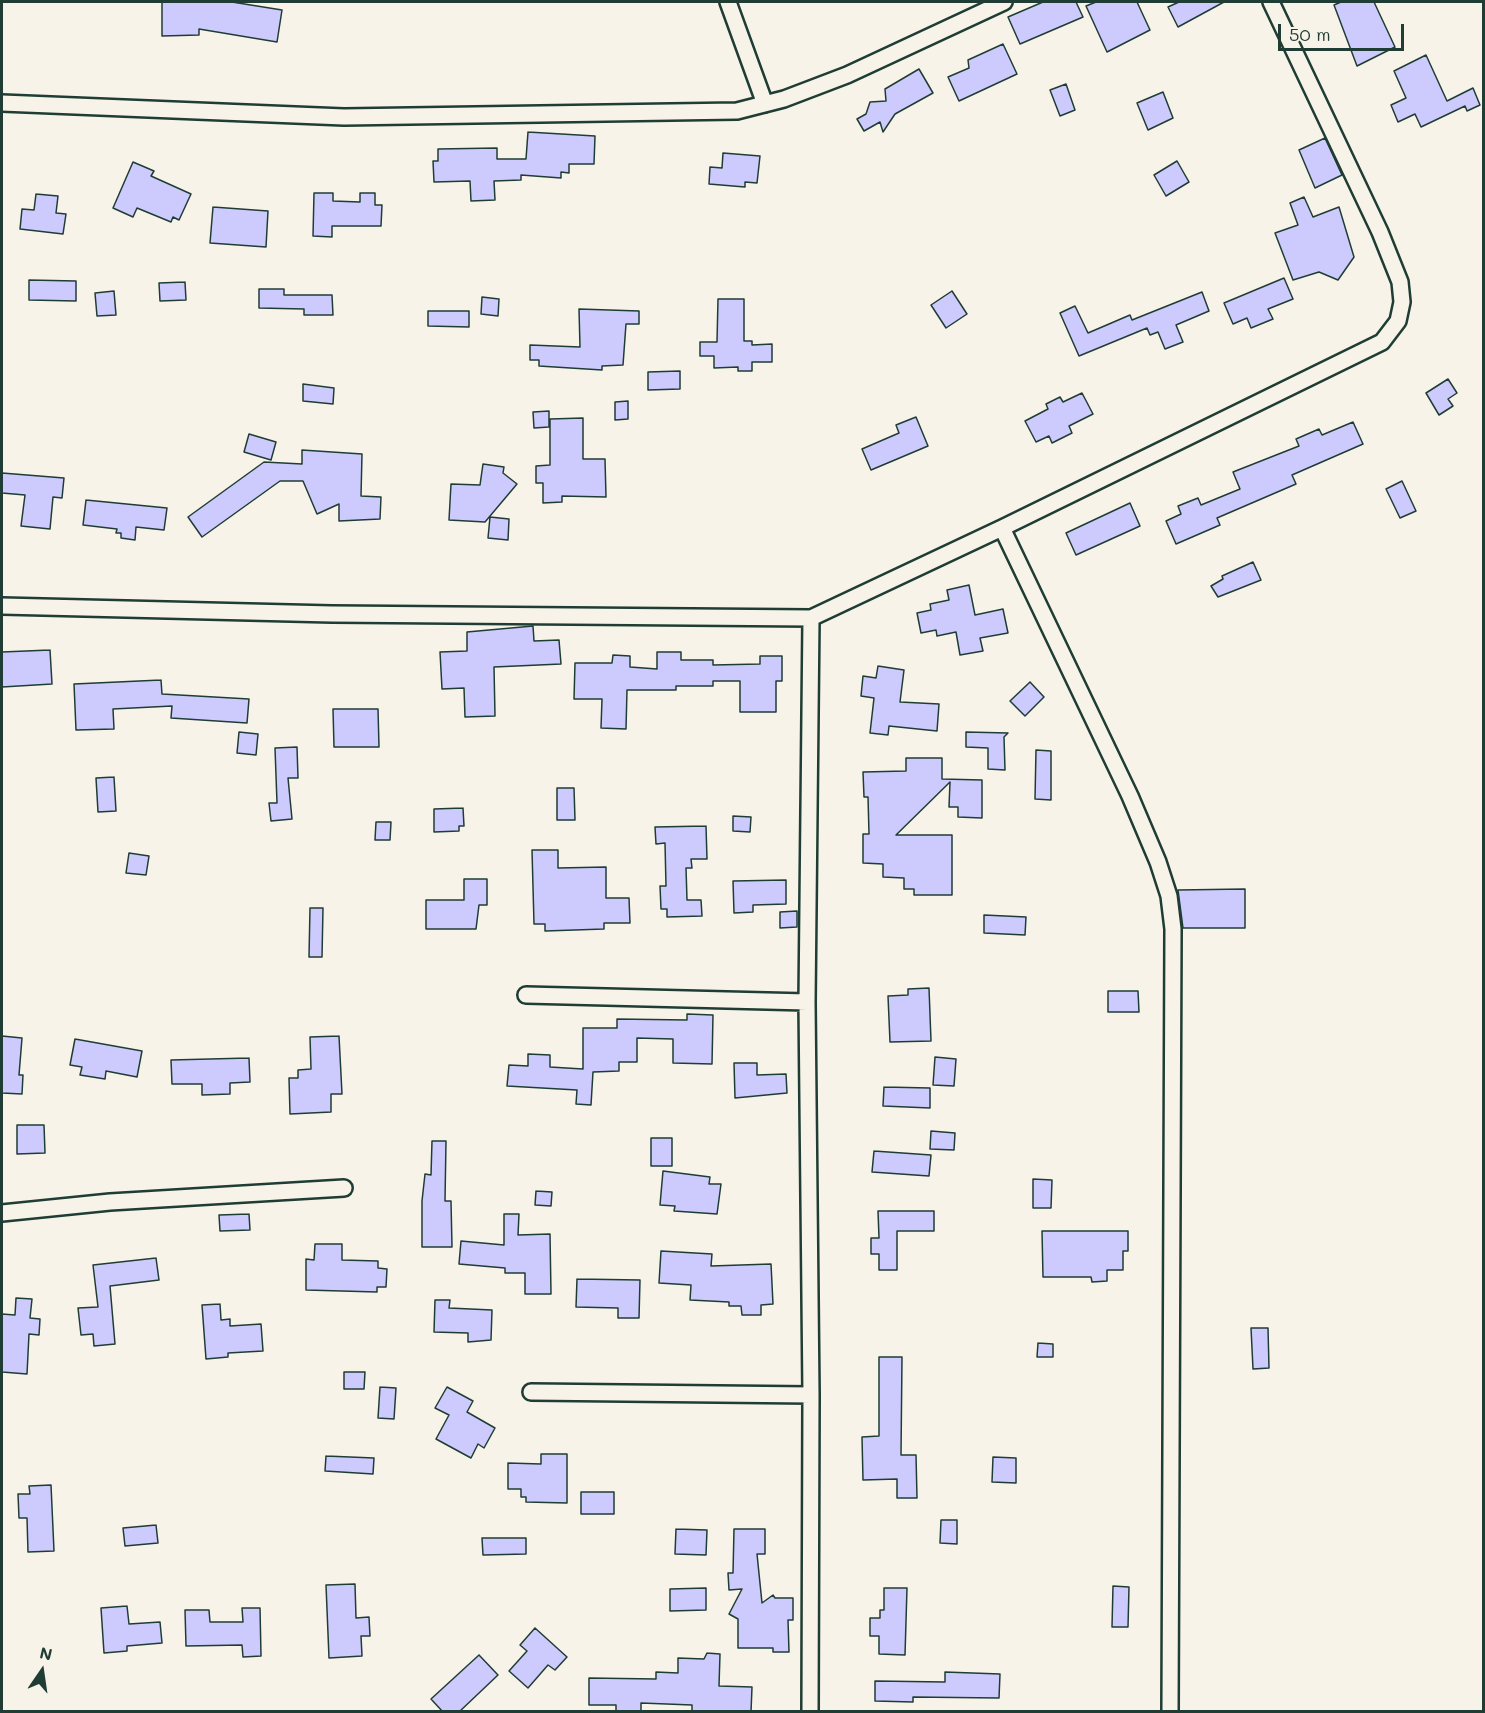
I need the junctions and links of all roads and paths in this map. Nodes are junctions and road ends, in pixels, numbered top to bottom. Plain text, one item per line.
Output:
1 (728, 2) edge
2 (1004, 2) edge
3 (1271, 2) edge
4 (2, 103) edge
5 (765, 104) junction
6 (1002, 528) junction
7 (2, 606) edge
8 (811, 618) junction
9 (526, 995) dead end
10 (807, 1002) junction
11 (344, 1188) dead end
12 (2, 1213) edge
13 (531, 1392) dead end
14 (811, 1395) junction
15 (810, 1712) edge
16 (1170, 1712) edge

1 - 5 street
2 - 5 street
3 - 6 street
4 - 5 street
6 - 8 street
6 - 16 street
7 - 8 street
8 - 10 street
9 - 10 street
10 - 14 street
11 - 12 street
13 - 14 street
14 - 15 street

